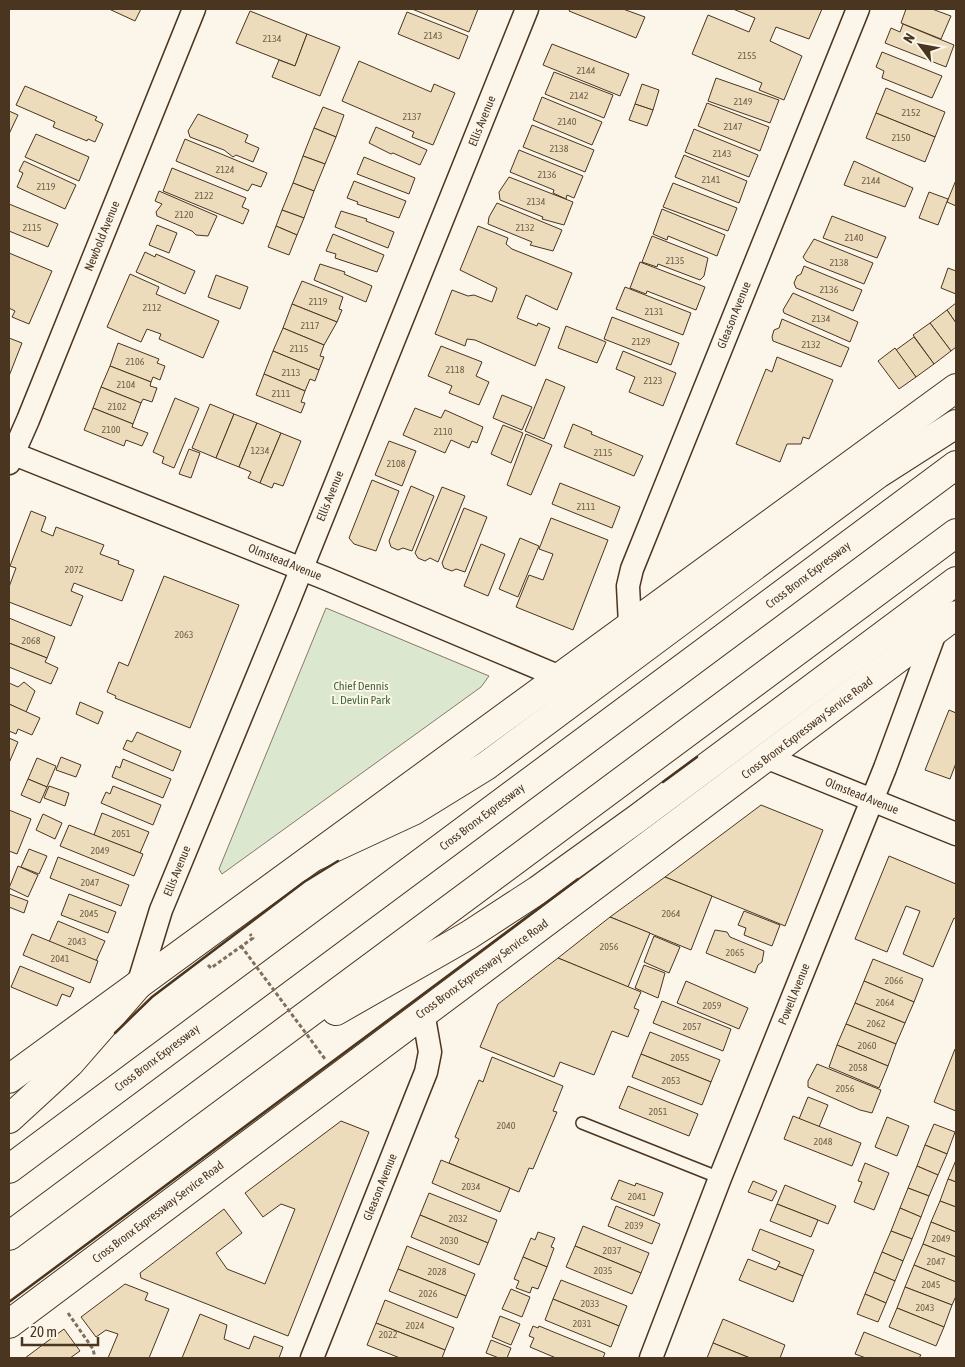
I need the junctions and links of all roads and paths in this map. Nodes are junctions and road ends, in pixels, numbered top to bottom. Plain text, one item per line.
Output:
1 (194, 9) edge
2 (527, 9) edge
3 (858, 9) edge
4 (956, 388) edge
5 (956, 424) edge
6 (10, 456) edge
7 (956, 465) edge
8 (956, 533) edge
9 (301, 569) junction
10 (956, 582) edge
11 (946, 622) edge
12 (630, 625) junction
13 (560, 677) junction
14 (768, 758) junction
15 (872, 801) junction
16 (956, 834) edge
17 (316, 856) junction
18 (241, 946) dead end
19 (138, 985) junction
20 (423, 1012) junction
21 (246, 1060) junction
22 (325, 1060) dead end
23 (9, 1079) edge
24 (9, 1119) edge
25 (582, 1123) dead end
26 (9, 1169) edge
27 (98, 1169) junction
28 (720, 1178) junction
29 (9, 1236) edge
30 (9, 1253) edge
31 (66, 1311) dead end
32 (9, 1324) edge
33 (95, 1358) edge
34 (312, 1358) edge
35 (651, 1358) edge

1 - 6 street, Newbold Avenue
2 - 9 street, Ellis Avenue
3 - 12 street, Gleason Avenue
4 - 12 main road
5 - 17 main road
6 - 9 street, Olmstead Avenue
7 - 26 main road, Cross Bronx Expressway
8 - 21 main road
9 - 13 street, Olmstead Avenue
9 - 19 street, Ellis Avenue
10 - 21 main road
11 - 14 main road, Cross Bronx Expressway Service Road
11 - 15 street, Powell Avenue
12 - 13 main road
13 - 17 main road
14 - 15 street, Olmstead Avenue
14 - 20 main road, Cross Bronx Expressway Service Road
15 - 16 street, Olmstead Avenue
15 - 28 street, Powell Avenue
17 - 19 main road
18 - 22 path, bridge
19 - 23 main road
19 - 24 main road
20 - 32 main road, Cross Bronx Expressway Service Road
20 - 34 street, Gleason Avenue
21 - 27 main road
25 - 28 lane
27 - 29 main road
27 - 30 main road
28 - 35 street, Powell Avenue
31 - 33 path

